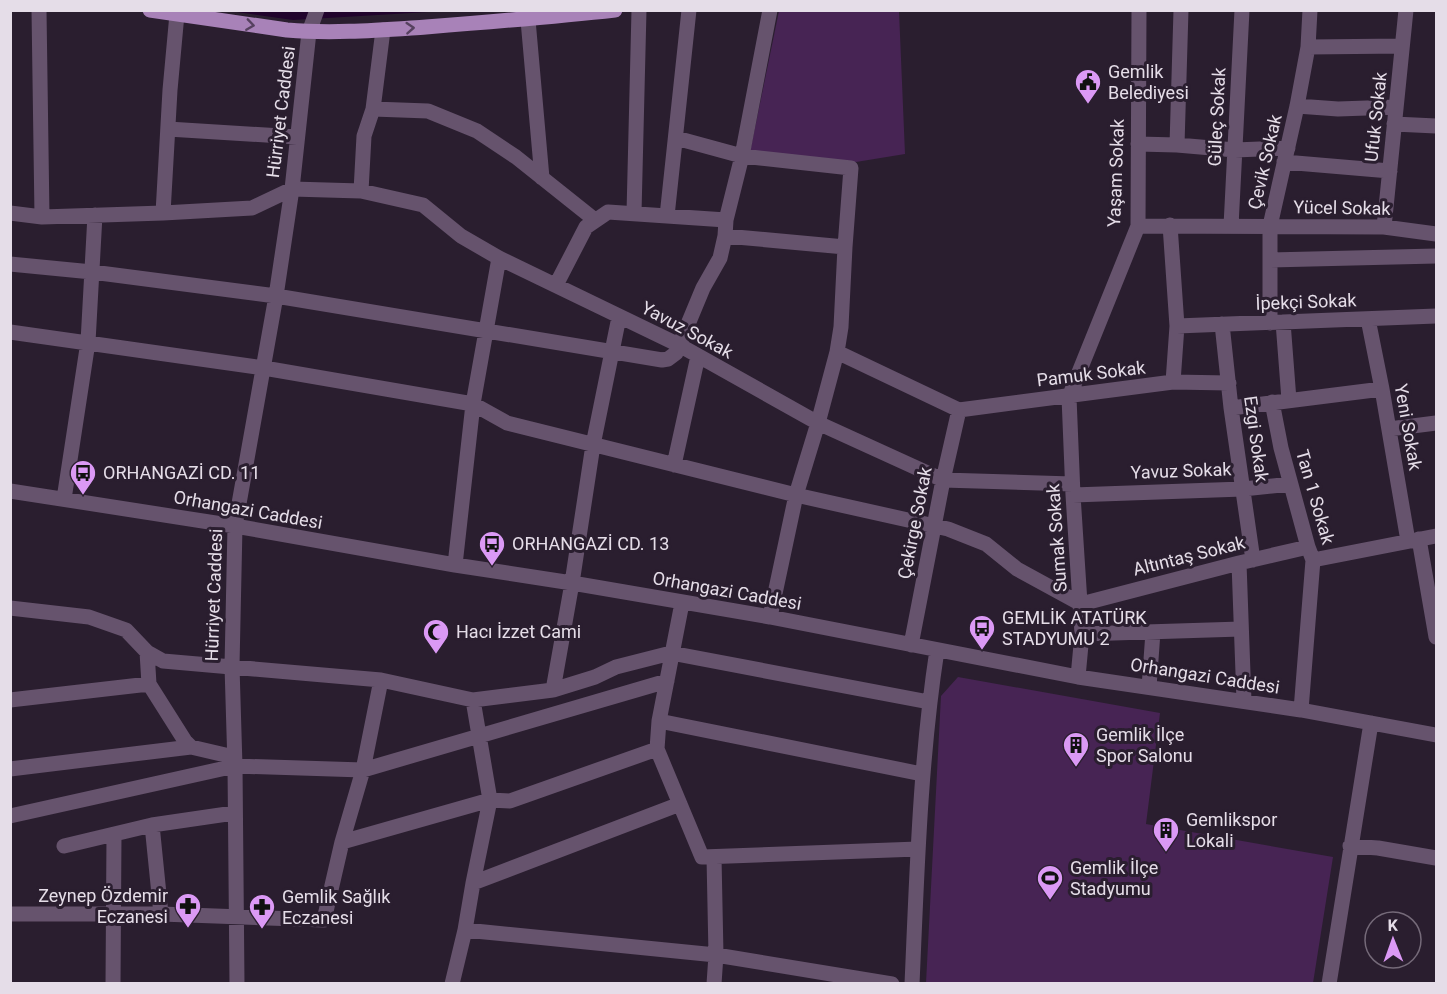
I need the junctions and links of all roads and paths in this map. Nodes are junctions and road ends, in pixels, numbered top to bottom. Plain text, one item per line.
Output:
1 (39, 10) edge
2 (150, 10) edge
3 (615, 10) edge
4 (639, 10) edge
5 (689, 10) edge
6 (770, 10) edge
7 (1139, 10) edge
8 (1181, 10) edge
9 (1242, 10) edge
10 (1310, 10) edge
11 (1406, 10) edge
12 (316, 12) edge
13 (177, 14) junction
14 (528, 20) junction
15 (383, 30) junction
16 (309, 32) junction
17 (1402, 46) junction
18 (1308, 47) junction
19 (1297, 106) junction
20 (1396, 107) junction
21 (373, 109) junction
22 (1394, 124) junction
23 (1437, 126) edge
24 (168, 129) junction
25 (297, 137) junction
26 (676, 138) junction
27 (1138, 144) junction
28 (1177, 145) junction
29 (1235, 150) junction
30 (1286, 155) junction
31 (742, 156) junction
32 (1390, 171) junction
33 (542, 177) junction
34 (292, 189) junction
35 (361, 191) junction
36 (10, 213) edge
37 (162, 213) junction
38 (634, 213) junction
39 (95, 215) junction
40 (667, 216) junction
41 (42, 217) junction
42 (595, 220) junction
43 (726, 220) junction
44 (1170, 225) junction
45 (1138, 226) junction
46 (1231, 226) junction
47 (1270, 226) junction
48 (1384, 227) junction
49 (1437, 234) edge
50 (725, 236) junction
51 (845, 247) junction
52 (1437, 256) edge
53 (499, 258) junction
54 (1270, 260) junction
55 (10, 264) edge
56 (92, 272) junction
57 (556, 285) junction
58 (276, 296) junction
59 (619, 316) junction
60 (1437, 316) edge
61 (1368, 319) junction
62 (1277, 322) junction
63 (1222, 324) junction
64 (1177, 326) junction
65 (486, 331) junction
66 (10, 332) edge
67 (88, 342) junction
68 (679, 345) junction
69 (612, 352) junction
70 (837, 352) junction
71 (698, 356) junction
72 (264, 368) junction
73 (1173, 382) junction
74 (1228, 383) junction
75 (1382, 389) junction
76 (1069, 396) junction
77 (1289, 400) junction
78 (1272, 402) junction
79 (473, 404) junction
80 (1231, 408) junction
81 (959, 410) junction
82 (818, 423) junction
83 (1437, 423) edge
84 (1389, 429) junction
85 (593, 445) junction
86 (674, 465) junction
87 (943, 480) junction
88 (1291, 484) junction
89 (1072, 489) junction
90 (1243, 489) junction
91 (10, 491) edge
92 (796, 495) junction
93 (64, 499) junction
94 (235, 526) junction
95 (933, 526) junction
96 (1426, 537) edge
97 (1310, 554) junction
98 (1246, 561) junction
99 (455, 566) junction
100 (572, 583) junction
101 (682, 603) junction
102 (1081, 604) junction
103 (10, 608) edge
104 (770, 617) junction
105 (1241, 629) junction
106 (1153, 632) junction
107 (1082, 634) junction
108 (1436, 634) edge
109 (910, 645) junction
110 (937, 650) junction
111 (147, 652) junction
112 (671, 653) junction
113 (232, 666) junction
114 (1077, 676) junction
115 (381, 680) junction
116 (667, 681) junction
117 (149, 684) junction
118 (1149, 687) junction
119 (553, 690) junction
120 (10, 700) edge
121 (473, 700) junction
122 (1244, 701) junction
123 (929, 702) junction
124 (1301, 710) junction
125 (659, 721) junction
126 (1371, 723) junction
127 (1437, 735) edge
128 (478, 737) junction
129 (190, 747) junction
130 (657, 749) junction
131 (235, 761) junction
132 (10, 769) edge
133 (363, 770) junction
134 (922, 774) junction
135 (490, 800) junction
136 (680, 804) junction
137 (234, 813) junction
138 (10, 816) edge
139 (152, 825) junction
140 (114, 835) junction
141 (342, 842) junction
142 (64, 846) dead end
143 (1350, 846) junction
144 (918, 849) junction
145 (714, 857) junction
146 (1437, 858) edge
147 (473, 883) junction
148 (10, 914) edge
149 (114, 914) junction
150 (161, 914) junction
151 (235, 916) junction
152 (465, 930) junction
153 (716, 955) junction
154 (113, 984) edge
155 (237, 984) edge
156 (452, 984) edge
157 (714, 984) edge
158 (892, 984) edge
159 (912, 984) edge
160 (1329, 984) edge

1 - 41 street
2 - 13 main road
3 - 14 main road
4 - 38 street
5 - 26 street
6 - 31 street
7 - 27 street, Yaşam Sokak
8 - 28 street
9 - 29 street, Güleç Sokak
10 - 18 street, Çevik Sokak
11 - 17 street, Ufuk Sokak
12 - 16 street, Hürriyet Caddesi
13 -> 16 main road
13 - 24 street
15 -> 14 main road
14 - 33 street
15 - 16 main road
15 - 21 street
16 - 25 street, Hürriyet Caddesi
17 - 18 street
17 - 20 street, Ufuk Sokak
18 - 19 street, Çevik Sokak
19 - 20 street
19 - 30 street, Çevik Sokak
20 - 22 street, Ufuk Sokak
21 - 33 street
21 - 35 street
22 - 23 street
22 - 32 street, Ufuk Sokak
24 - 25 street
24 - 37 street
25 - 34 street, Hürriyet Caddesi
26 - 31 street
26 - 40 street
27 - 28 street
27 - 45 street, Yaşam Sokak
28 - 29 street
29 - 30 street
29 - 46 street, Güleç Sokak
30 - 32 street
30 - 47 street, Çevik Sokak
31 - 43 street
31 - 51 street
32 - 48 street, Ufuk Sokak
33 - 42 street
34 - 35 street, Yavuz Sokak
34 - 37 street
34 - 58 street, Hürriyet Caddesi
35 - 53 street, Yavuz Sokak
36 - 41 street
37 - 39 street
38 - 40 street
38 - 42 street
39 - 41 street
39 - 56 street
40 - 43 street
42 - 57 street
43 - 50 street
44 - 45 street, Yücel Sokak
44 - 46 street, Yücel Sokak
44 - 64 street
45 - 76 street, Yaşam Sokak
46 - 47 street, Yücel Sokak
47 - 48 street, Yücel Sokak
47 - 54 street, Çevik Sokak
48 - 49 street, Yücel Sokak
50 - 51 street
50 - 68 street
51 - 70 street
52 - 54 street
53 - 57 street, Yavuz Sokak
53 - 65 street
54 - 62 street, Çevik Sokak
55 - 56 street
56 - 58 street
56 - 67 street
57 - 59 street, Yavuz Sokak
58 - 65 street
58 - 72 street, Hürriyet Caddesi
59 - 68 street, Yavuz Sokak
59 - 69 street
60 - 61 street, İpekçi Sokak
61 - 62 street, İpekçi Sokak
61 - 75 street, Yeni Sokak
62 - 63 street, İpekçi Sokak
62 - 77 street
63 - 64 street, İpekçi Sokak
63 - 74 street, Ezgi Sokak
64 - 73 street
65 - 69 street
65 - 79 street
66 - 67 street
67 - 72 street
67 - 93 street
68 - 69 street
68 - 71 street, Yavuz Sokak
69 - 85 street
70 - 81 street
70 - 82 street
71 - 82 street, Yavuz Sokak
71 - 86 street
72 - 79 street
72 - 94 street, Hürriyet Caddesi
73 - 74 street, Pamuk Sokak
73 - 76 street, Pamuk Sokak
74 - 80 street, Ezgi Sokak
75 - 77 street
75 - 84 street, Yeni Sokak
76 - 81 street, Pamuk Sokak
76 - 89 street, Sumak Sokak
77 - 78 street
78 - 80 street
78 - 88 street, Tan 1 Sokak
79 - 85 street
79 - 99 street
80 - 90 street, Ezgi Sokak
81 - 87 street, Çekirge Sokak
82 - 87 street, Yavuz Sokak
82 - 92 street
83 - 84 street
84 - 96 street, Yeni Sokak
85 - 86 street
85 - 100 street
86 - 92 street
87 - 89 street, Yavuz Sokak
87 - 95 street, Çekirge Sokak
88 - 90 street, Yavuz Sokak
88 - 97 street, Tan 1 Sokak
89 - 90 street, Yavuz Sokak
89 - 102 street, Sumak Sokak
90 - 98 street, Ezgi Sokak
91 - 93 street, Orhangazi Caddesi
92 - 95 street
92 - 104 street
93 - 94 street, Orhangazi Caddesi
94 - 99 street, Orhangazi Caddesi
94 - 113 street, Hürriyet Caddesi
95 - 102 street
95 - 109 street, Çekirge Sokak
96 - 97 street, Altıntaş Sokak
96 - 108 street, Yeni Sokak
97 - 98 street, Altıntaş Sokak
97 - 124 street, Tan 1 Sokak
98 - 102 street, Altıntaş Sokak
98 - 105 street, Ezgi Sokak
99 - 100 street, Orhangazi Caddesi
100 - 101 street, Orhangazi Caddesi
100 - 119 street
101 - 104 street, Orhangazi Caddesi
101 - 112 street
102 - 107 street, Sumak Sokak
103 - 111 street
104 - 109 street, Orhangazi Caddesi
105 - 106 street
105 - 122 street, Ezgi Sokak
106 - 107 street
106 - 118 street
107 - 114 street, Sumak Sokak
109 - 110 street, Orhangazi Caddesi
110 - 114 street, Orhangazi Caddesi
110 - 123 street
111 - 113 street
111 - 117 street
112 - 116 street
112 - 119 street
112 - 123 street
113 - 115 street
113 - 131 street, Hürriyet Caddesi
114 - 118 street, Orhangazi Caddesi
115 - 121 street
115 - 133 street
116 - 125 street
116 - 128 street
117 - 120 street
117 - 129 street
118 - 122 street, Orhangazi Caddesi
119 - 121 street
121 - 128 street
122 - 124 street, Orhangazi Caddesi
123 - 134 street
124 - 126 street, Orhangazi Caddesi
125 - 130 street
125 - 134 street
126 - 127 street, Orhangazi Caddesi
126 - 143 street
128 - 133 street
128 - 135 street
129 - 131 street
129 - 132 street
130 - 135 street
130 - 136 street
131 - 133 street
131 - 137 street, Hürriyet Caddesi
131 - 138 street
133 - 141 street
134 - 144 street
135 - 141 street
135 - 147 street
136 - 145 street
136 - 147 street
137 - 139 street
137 - 151 street, Hürriyet Caddesi
139 - 140 street
139 - 150 street
140 - 142 street
140 - 149 street
141 - 151 street
143 - 146 street
143 - 160 street
144 - 145 street
144 - 159 street
145 - 153 street
147 - 152 street
148 - 149 street
149 - 150 street
149 - 154 street
150 - 151 street
151 - 155 street, Hürriyet Caddesi
152 - 153 street
152 - 156 street
153 - 157 street
153 - 158 street

